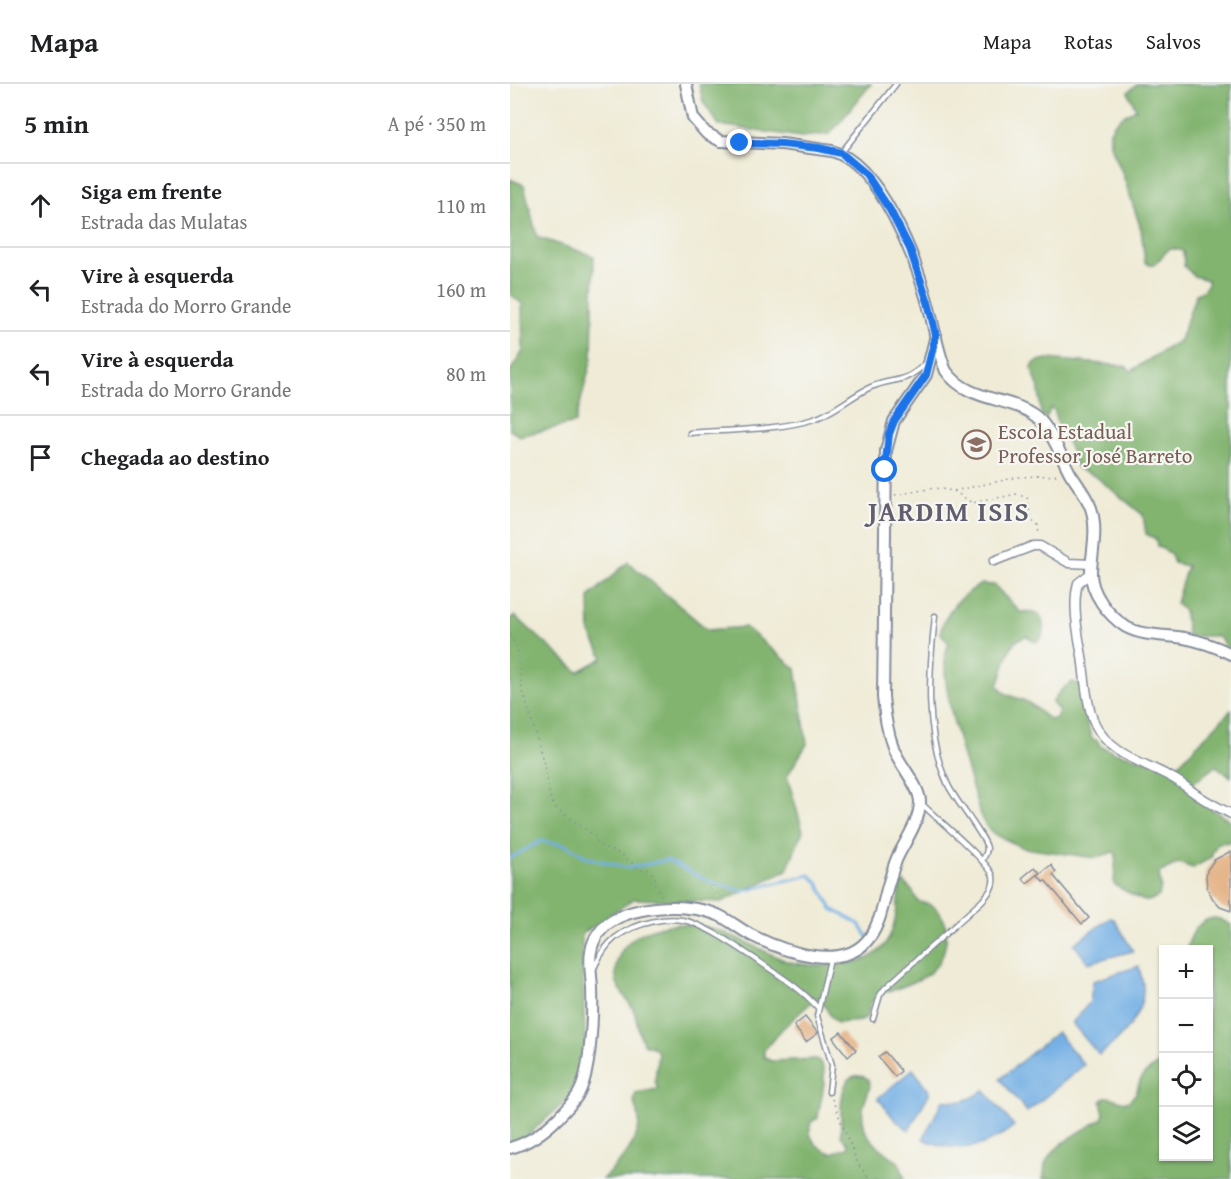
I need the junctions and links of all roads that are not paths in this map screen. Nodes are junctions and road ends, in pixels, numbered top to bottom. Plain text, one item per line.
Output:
1 (686, 84) edge
2 (896, 84) edge
3 (841, 153) junction
4 (936, 335) junction
5 (929, 360) junction
6 (690, 433) dead end
7 (994, 561) dead end
8 (1091, 569) junction
9 (935, 616) dead end
10 (1231, 654) edge
11 (920, 802) junction
12 (1231, 814) edge
13 (982, 861) junction
14 (830, 957) junction
15 (591, 974) junction
16 (818, 1008) junction
17 (873, 1019) dead end
18 (829, 1092) road end
19 (510, 1148) edge

1 - 3 street
2 - 3 lane
3 - 4 street
4 - 5 street
4 - 8 street
5 - 6 lane
5 - 11 street
7 - 8 street
8 - 10 street
8 - 12 street
9 - 13 lane
11 - 13 lane
11 - 14 street
13 - 17 lane
14 - 15 street
14 - 16 lane
15 - 16 lane
15 - 19 street
16 - 18 lane

